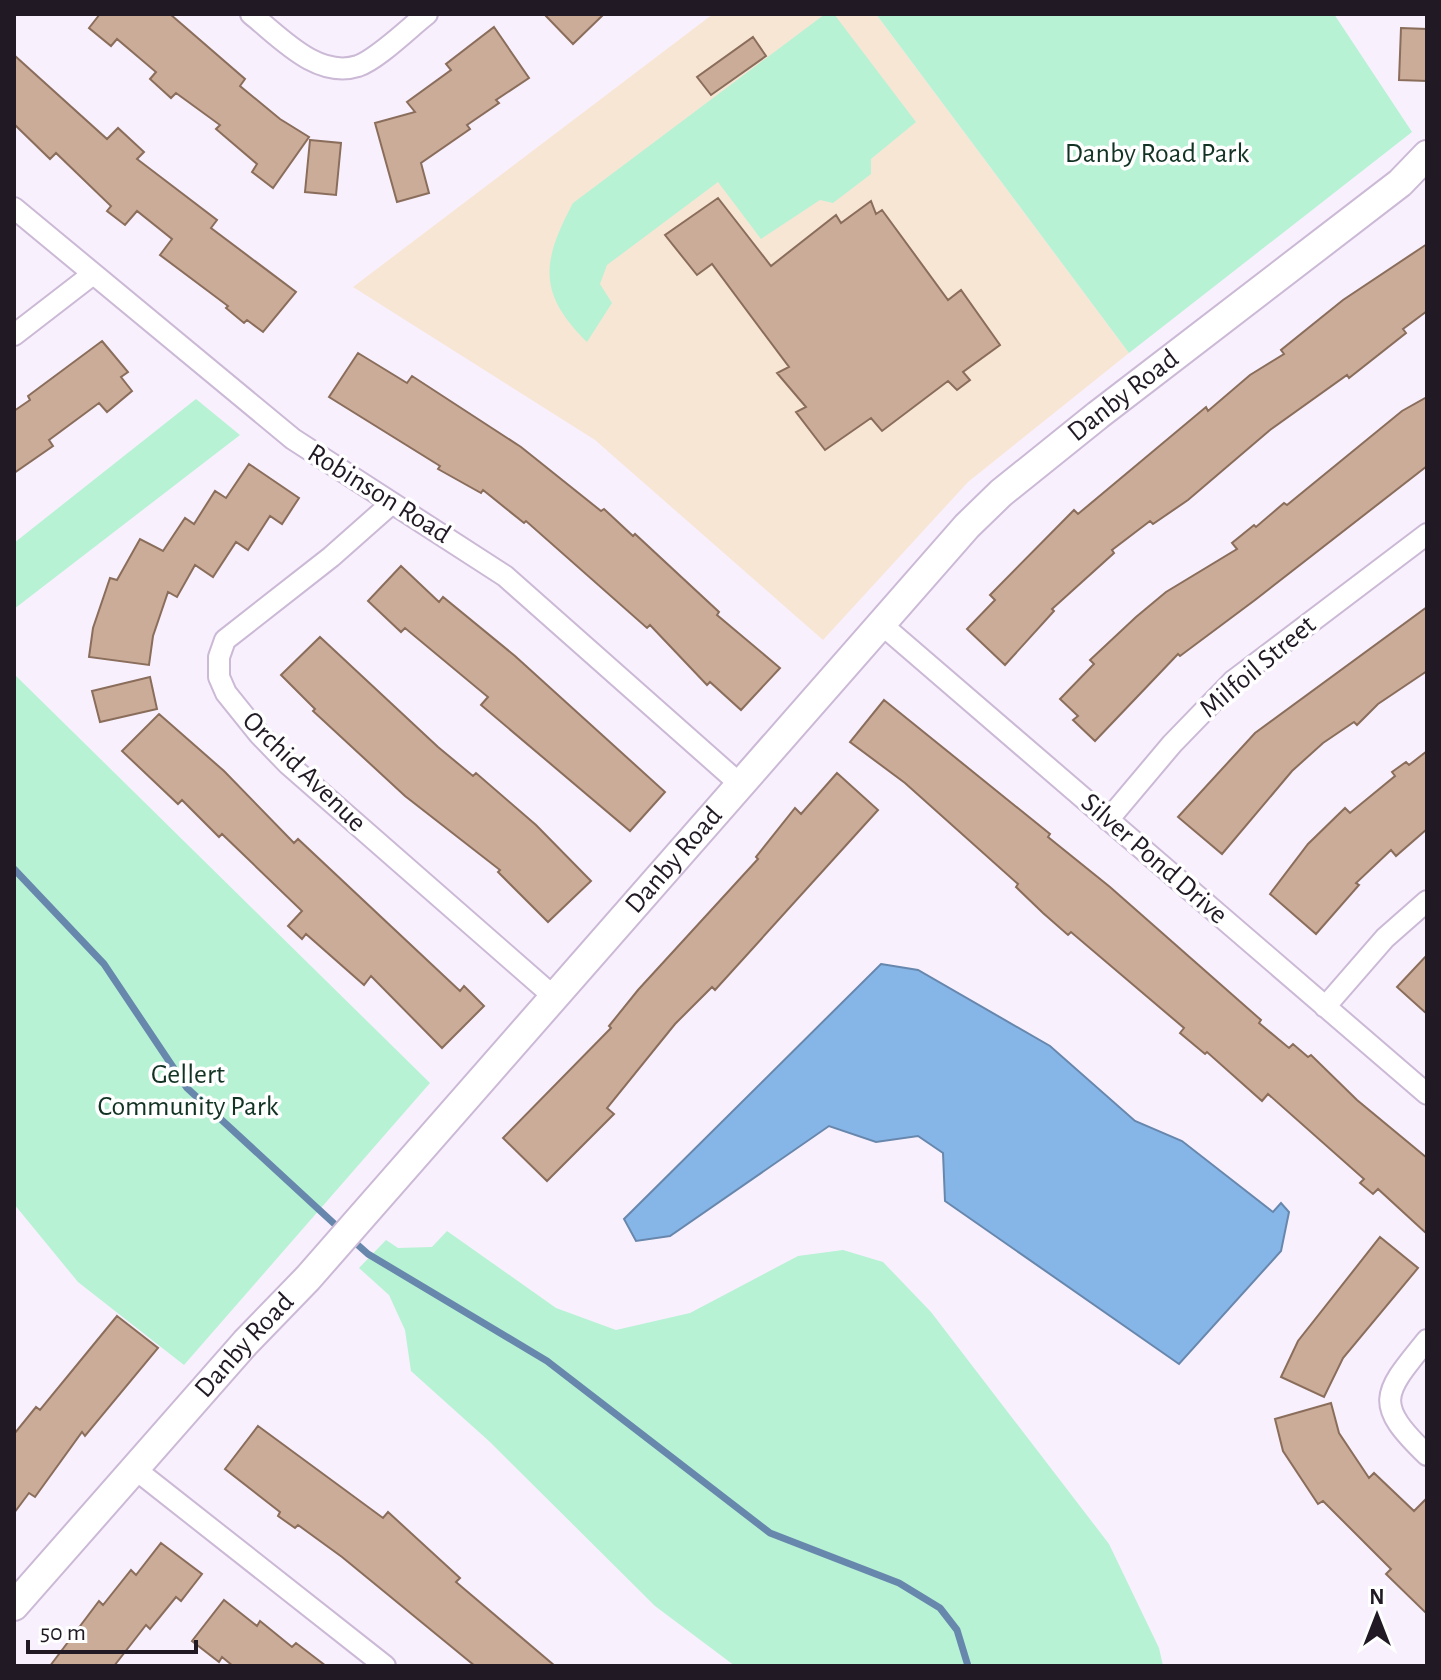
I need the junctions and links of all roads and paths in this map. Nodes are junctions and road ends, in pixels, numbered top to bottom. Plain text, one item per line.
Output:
1 (251, 14) edge
2 (427, 14) edge
3 (1427, 155) edge
4 (1427, 168) edge
5 (1400, 183) junction
6 (14, 208) edge
7 (93, 274) junction
8 (14, 335) edge
9 (392, 503) junction
10 (1427, 534) edge
11 (880, 623) junction
12 (741, 785) junction
13 (1108, 820) junction
14 (1427, 901) edge
15 (553, 996) junction
16 (1325, 1007) junction
17 (1427, 1094) edge
18 (1427, 1340) edge
19 (1427, 1455) edge
20 (135, 1469) junction
21 (14, 1606) edge
22 (385, 1666) edge

1 - 2 street
3 - 5 street, Danby Road
4 - 5 street, Danby Road
5 - 11 street, Danby Road
6 - 7 street, Robinson Road
7 - 8 street
7 - 9 street, Robinson Road
9 - 12 street, Robinson Road
9 - 15 street, Orchid Avenue
10 - 13 street, Milfoil Street
11 - 12 street, Danby Road
11 - 13 street, Silver Pond Drive
12 - 15 street, Danby Road
13 - 16 street, Silver Pond Drive
14 - 16 street
15 - 20 street, Danby Road
16 - 17 street, Silver Pond Drive
18 - 19 street
20 - 21 street, Danby Road
20 - 22 street

